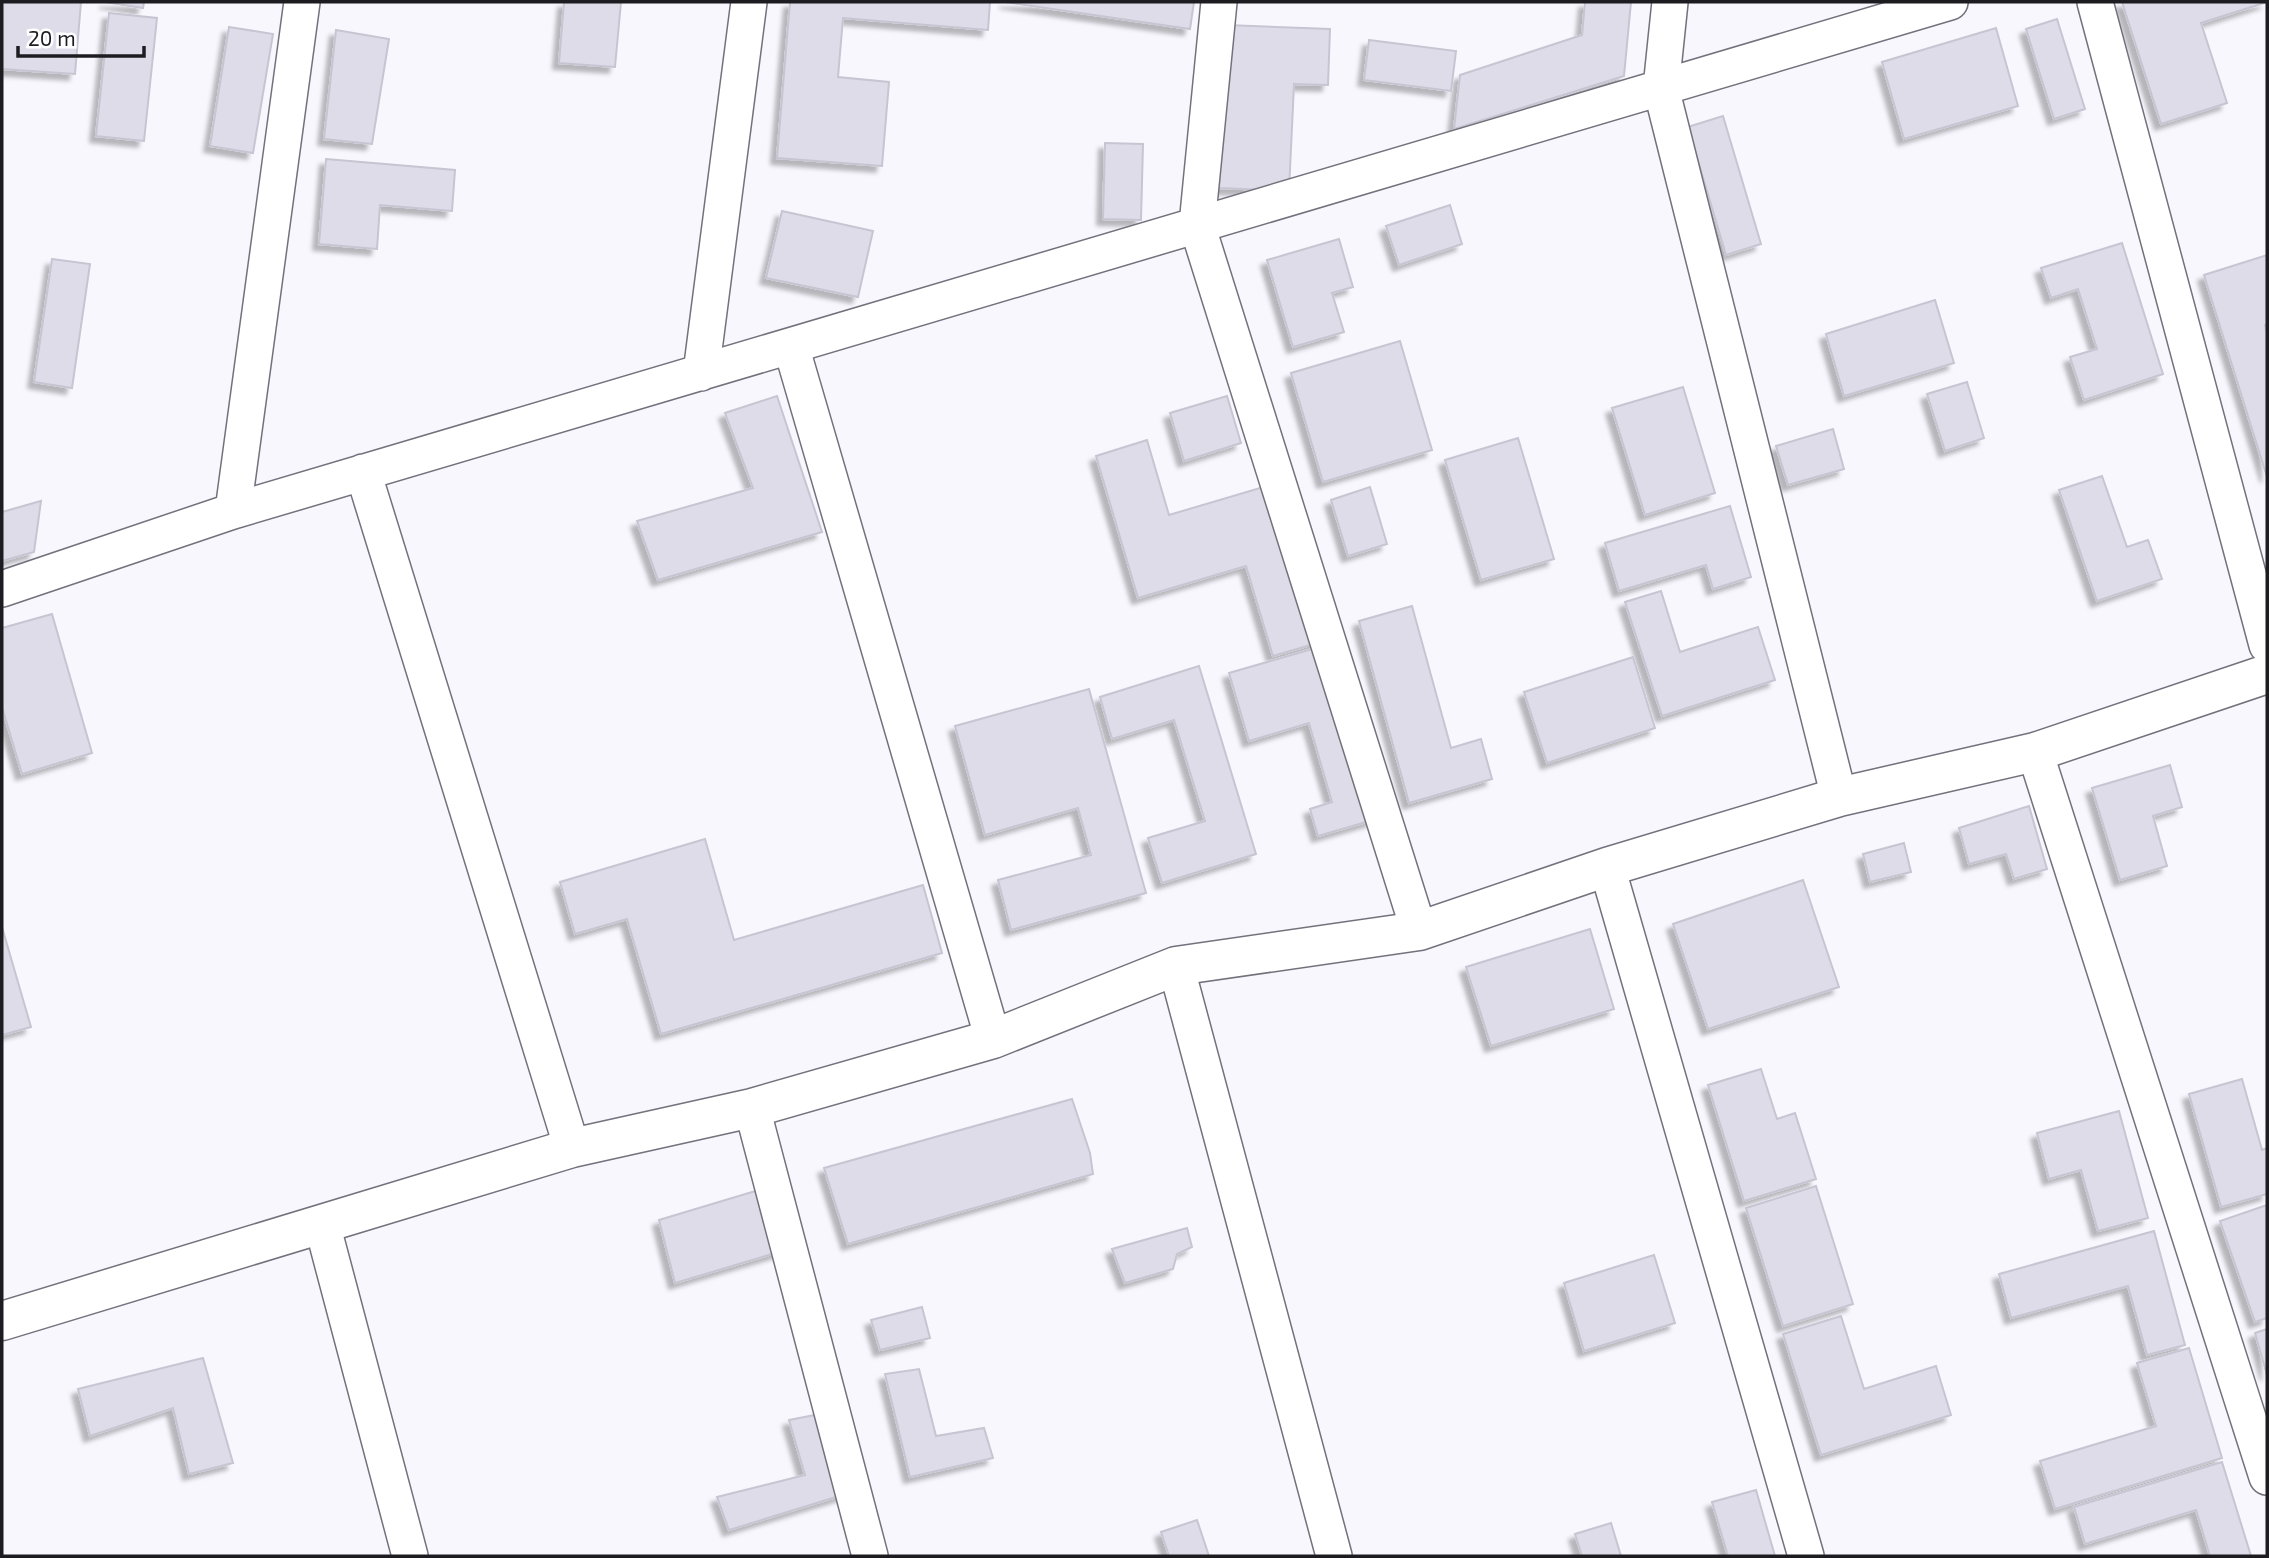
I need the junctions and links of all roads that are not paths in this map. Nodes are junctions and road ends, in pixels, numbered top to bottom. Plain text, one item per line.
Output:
1 (302, 2) edge
2 (749, 2) edge
3 (1219, 2) edge
4 (1671, 2) edge
5 (1950, 2) edge
6 (2095, 2) edge
7 (1661, 88) junction
8 (1197, 225) junction
9 (792, 345) junction
10 (701, 373) junction
11 (363, 472) junction
12 (233, 511) junction
13 (2, 589) edge
14 (2267, 645) edge
15 (2267, 674) edge
16 (2035, 752) junction
17 (1839, 797) junction
18 (1607, 867) junction
19 (1419, 931) junction
20 (1176, 966) junction
21 (993, 1039) junction
22 (752, 1108) junction
23 (572, 1148) junction
24 (323, 1224) junction
25 (2, 1321) edge
26 (2267, 1477) edge
27 (410, 1556) edge
28 (870, 1556) edge
29 (1334, 1556) edge
30 (1806, 1556) edge

1 - 12 street
2 - 10 street
3 - 8 street
4 - 7 street
5 - 7 street
6 - 14 street
7 - 8 street
7 - 17 street
8 - 9 street
8 - 19 street
9 - 10 street
9 - 21 street
10 - 11 street
11 - 12 street
11 - 23 street
12 - 13 street
15 - 16 street
16 - 17 street
16 - 26 street
17 - 18 street
18 - 19 street
18 - 30 street
19 - 20 street
20 - 21 street
20 - 29 street
21 - 22 street
22 - 23 street
22 - 28 street
23 - 24 street
24 - 25 street
24 - 27 street

